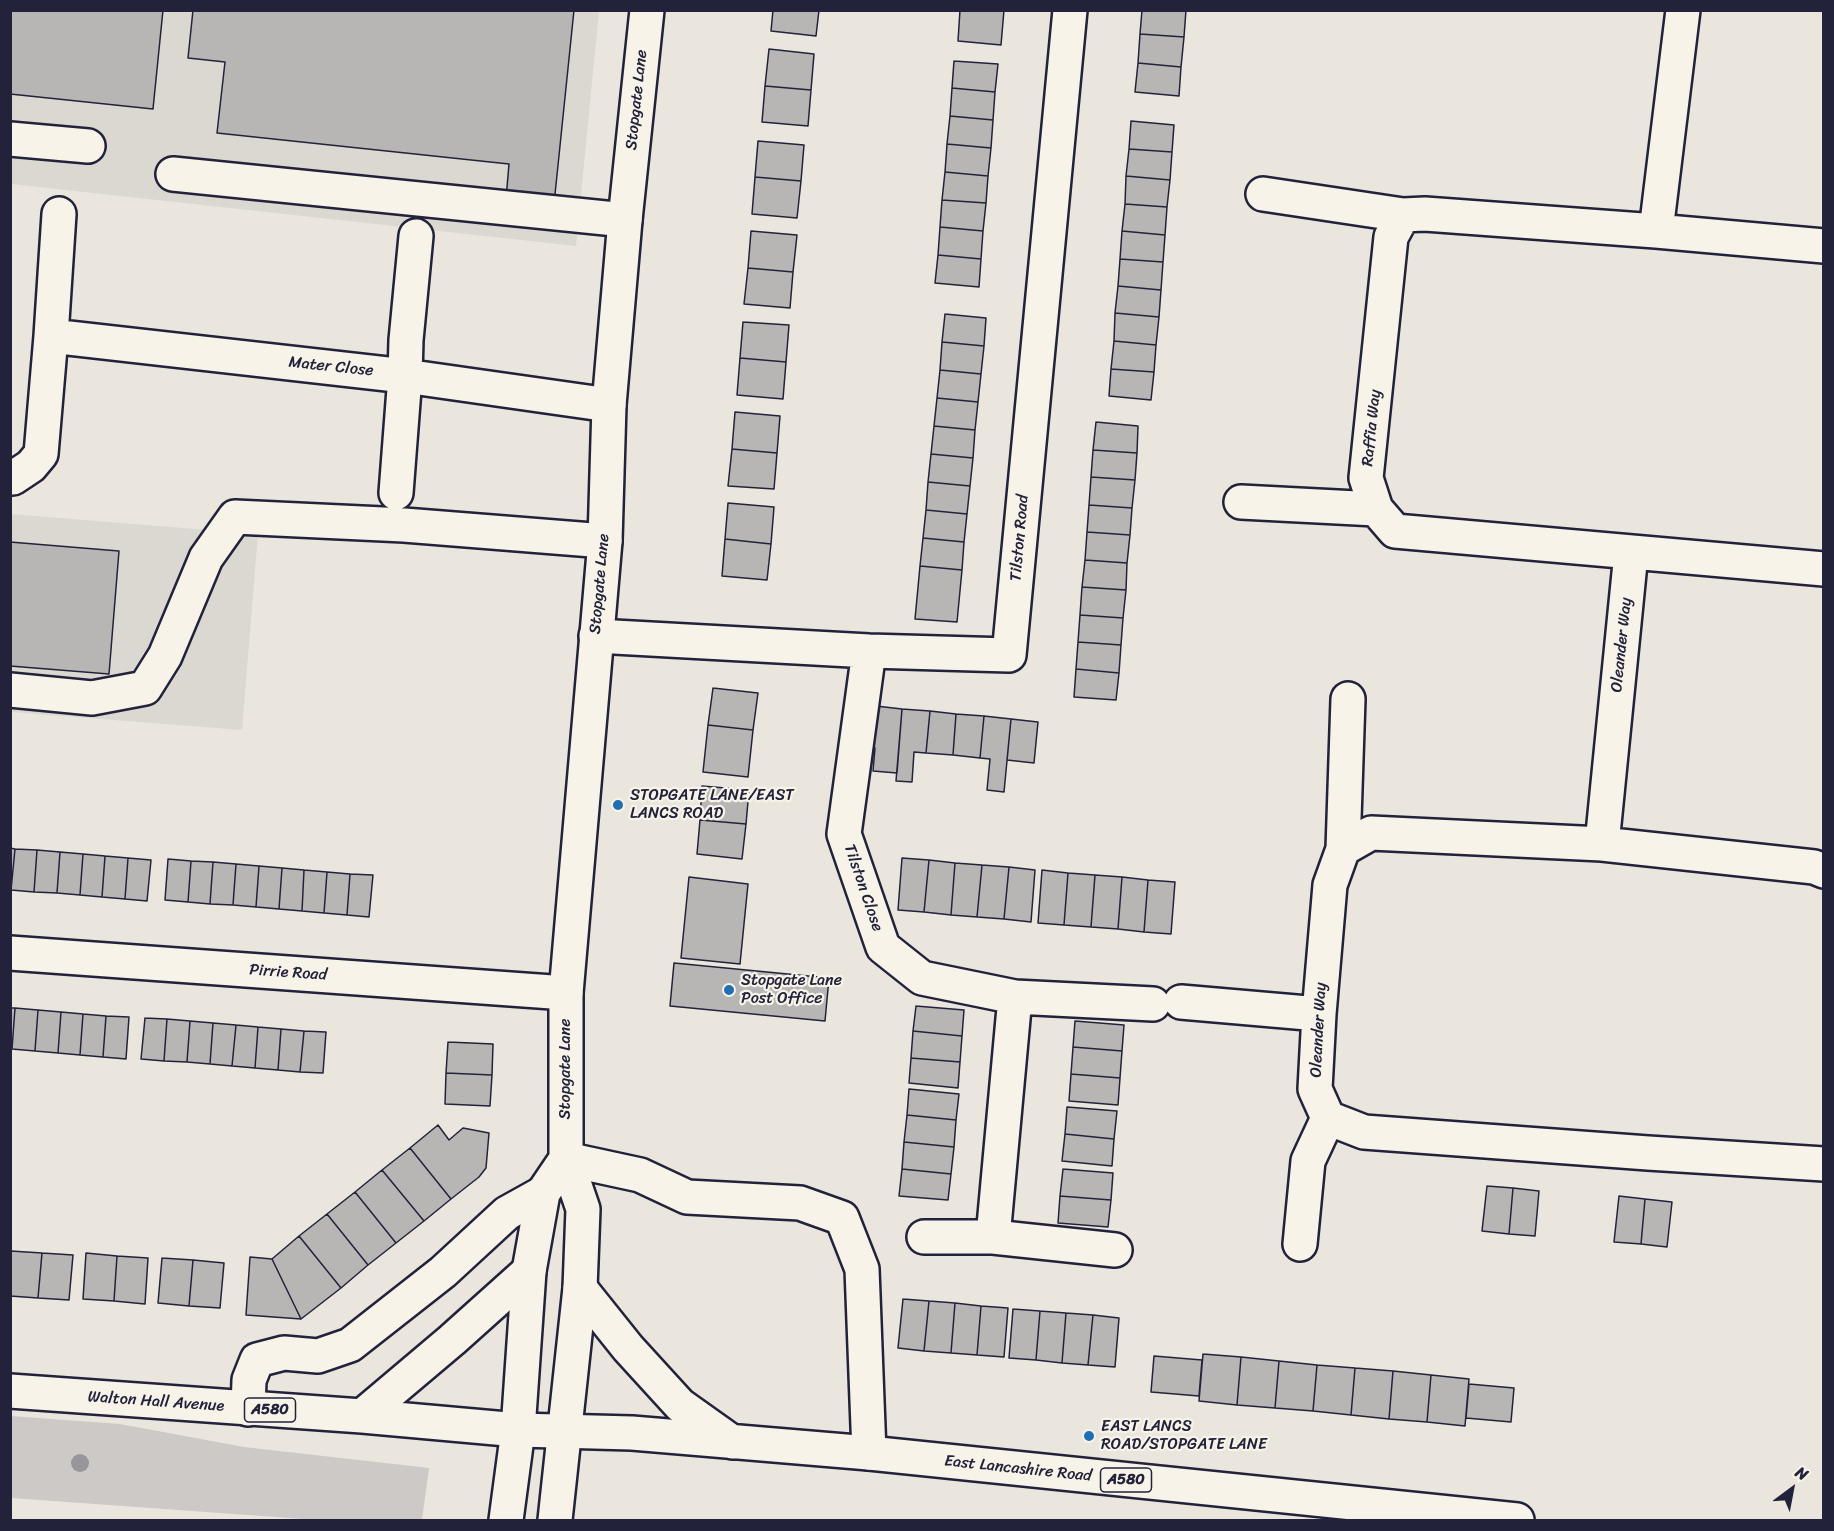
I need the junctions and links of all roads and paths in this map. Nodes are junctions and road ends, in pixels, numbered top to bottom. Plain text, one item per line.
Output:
1 (647, 10) edge
2 (1070, 10) edge
3 (1683, 10) edge
4 (10, 139) edge
5 (88, 146) dead end
6 (173, 174) dead end
7 (1263, 194) dead end
8 (59, 214) dead end
9 (1403, 215) junction
10 (625, 220) junction
11 (1656, 231) junction
12 (416, 236) dead end
13 (1824, 246) edge
14 (51, 336) junction
15 (405, 376) junction
16 (609, 405) junction
17 (10, 477) edge
18 (396, 493) dead end
19 (1241, 502) dead end
20 (1376, 509) junction
21 (605, 542) junction
22 (1631, 553) junction
23 (1824, 569) edge
24 (596, 636) junction
25 (869, 651) junction
26 (10, 690) edge
27 (1348, 699) dead end
28 (1602, 844) junction
29 (1343, 849) junction
30 (1824, 871) edge
31 (10, 953) edge
32 (566, 993) junction
33 (1015, 997) junction
34 (1319, 1014) junction
35 (1328, 1118) junction
36 (566, 1159) junction
37 (1824, 1164) edge
38 (543, 1193) junction
39 (924, 1237) dead end
40 (993, 1237) junction
41 (1300, 1244) dead end
42 (1115, 1250) dead end
43 (529, 1271) junction
44 (580, 1288) junction
45 (10, 1391) edge
46 (248, 1409) junction
47 (362, 1416) junction
48 (518, 1430) junction
49 (565, 1432) junction
50 (734, 1443) junction
51 (869, 1453) junction
52 (506, 1521) edge
53 (555, 1521) edge
54 (1517, 1521) edge

1 - 10 main road, Stopgate Lane
2 - 25 main road, Tilston Road
3 - 11 main road
4 - 5 main road
6 - 10 main road
7 - 9 main road
8 - 14 main road
9 - 11 main road
9 - 20 main road, Raffia Way
10 - 16 main road, Stopgate Lane
11 - 13 main road
12 - 15 main road
14 - 15 main road, Mater Close
14 - 17 main road
15 - 16 main road, Mater Close
15 - 18 main road
16 - 21 main road, Stopgate Lane
19 - 20 main road
20 - 22 main road, Raffia Way
21 - 24 main road, Stopgate Lane
21 - 26 main road
22 - 23 main road, Raffia Way
22 - 28 main road, Oleander Way
24 - 25 main road, Tilston Road
24 - 32 main road, Stopgate Lane
25 - 33 main road, Tilston Close
27 - 29 main road, Oleander Way
28 - 29 main road
28 - 30 main road
29 - 34 main road, Oleander Way
31 - 32 main road, Pirrie Road
32 - 36 main road, Stopgate Lane
33 - 34 main road, Tilston Close
33 - 40 main road
34 - 35 main road, Oleander Way
35 - 37 main road
35 - 41 main road
36 - 38 main road
36 - 44 main road, Stopgate Lane
36 - 51 main road
38 - 43 main road
38 - 46 main road
39 - 40 main road
40 - 42 main road
43 - 47 main road
43 - 48 main road
44 - 49 main road, Stopgate Lane
44 - 50 main road
45 - 46 main road, Walton Hall Avenue / A580
46 - 47 main road, Walton Hall Avenue / A580
47 - 48 main road, Walton Hall Avenue / A580
48 - 49 main road, East Lancashire Road / A580
48 - 52 main road
49 - 50 main road, East Lancashire Road / A580
49 - 53 main road, Stopgate Lane
50 - 51 main road, East Lancashire Road / A580
51 - 54 main road, East Lancashire Road / A580

